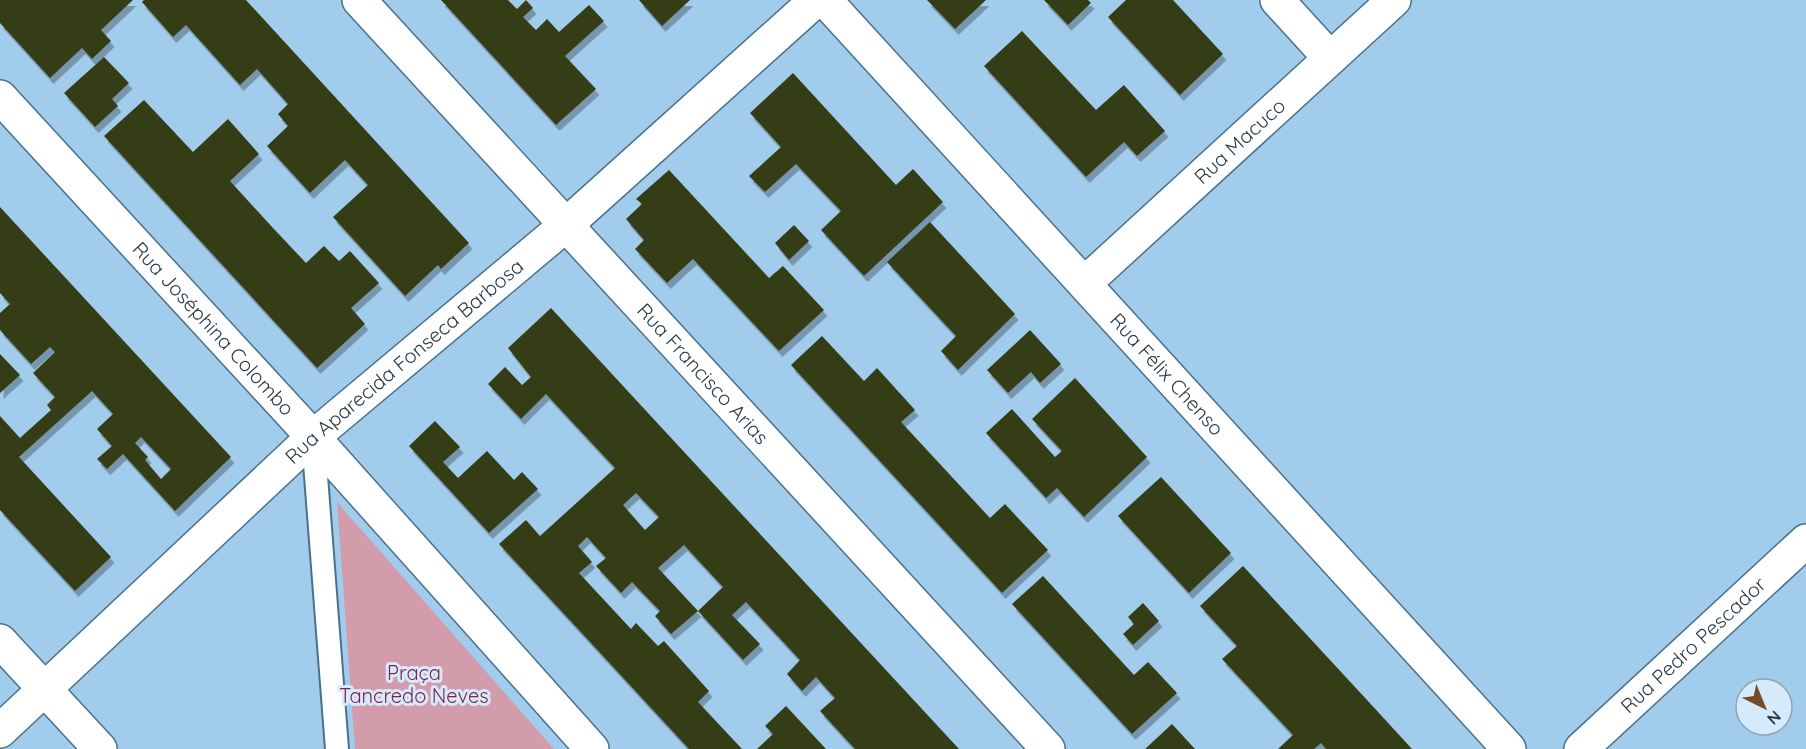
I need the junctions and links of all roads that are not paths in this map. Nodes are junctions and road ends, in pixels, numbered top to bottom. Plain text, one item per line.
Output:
1 (359, 0) edge
2 (816, 0) edge
3 (825, 0) edge
4 (1277, 0) edge
5 (1394, 0) edge
6 (1330, 58) junction
7 (0, 97) edge
8 (566, 225) junction
9 (1085, 283) junction
10 (314, 436) junction
11 (1806, 540) edge
12 (0, 641) edge
13 (46, 690) junction
14 (0, 731) edge
15 (100, 749) edge
16 (337, 749) edge
17 (592, 749) edge
18 (1048, 749) edge
19 (1509, 749) edge
20 (1581, 749) edge

1 - 8 street, Rua Francisco Arias
2 - 8 street, Rua Aparecida Fonseca Barbosa
3 - 9 street, Rua Félix Chenso
4 - 6 street
5 - 6 street, Rua Macuco
6 - 9 street, Rua Macuco
7 - 10 street, Rua Joséphina Colombo
8 - 10 street, Rua Aparecida Fonseca Barbosa
8 - 18 street, Rua Francisco Arias
9 - 19 street, Rua Félix Chenso
10 - 13 street, Rua Aparecida Fonseca Barbosa
10 - 16 lane
10 - 17 street, Rua Joséphina Colombo
11 - 20 street, Rua Pedro Pescador
12 - 13 street
13 - 14 street, Rua Aparecida Fonseca Barbosa
13 - 15 street

